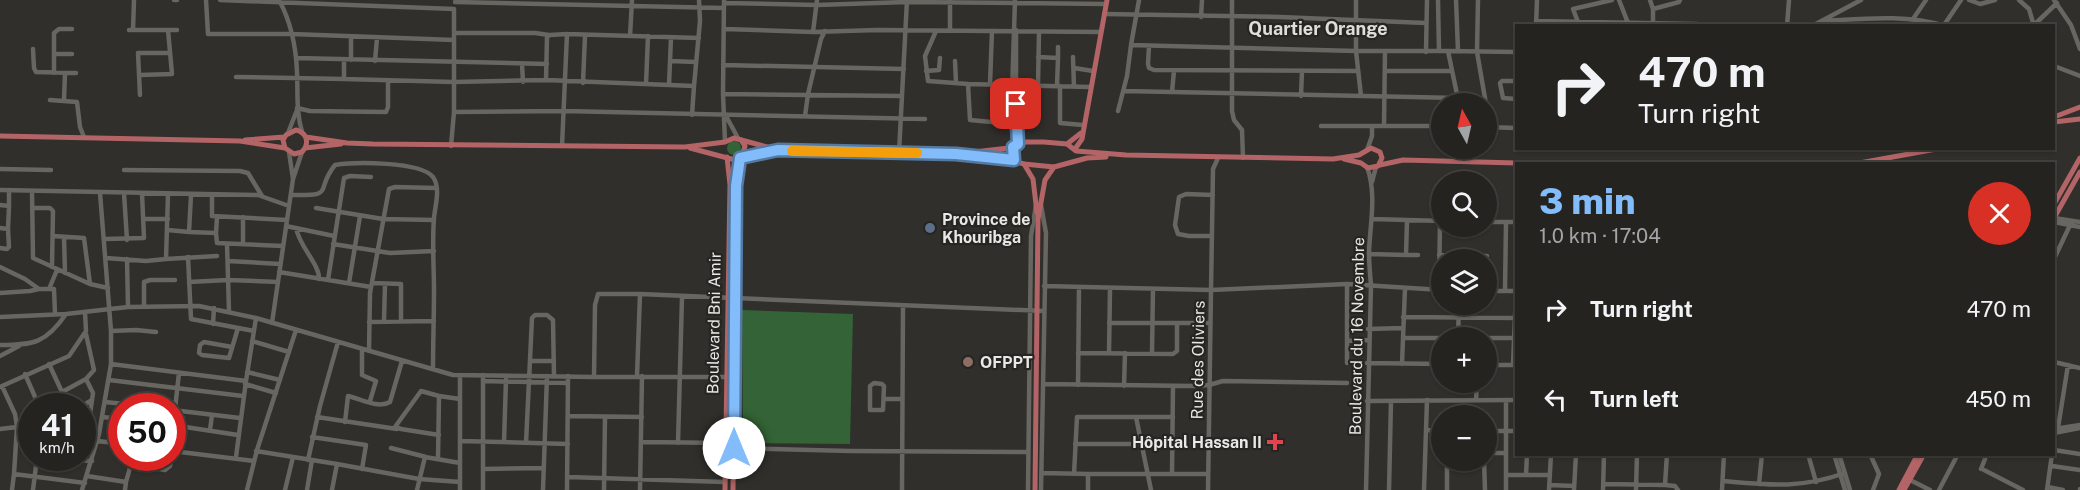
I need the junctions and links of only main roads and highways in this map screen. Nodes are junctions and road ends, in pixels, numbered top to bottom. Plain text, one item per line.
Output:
1 (1106, 2) edge
2 (2080, 107) edge
3 (2055, 117) edge
4 (2080, 119) edge
5 (2055, 122) edge
6 (1082, 133) junction
7 (304, 134) junction
8 (286, 135) junction
9 (0, 136) edge
10 (739, 139) junction
11 (240, 141) junction
12 (725, 142) junction
13 (347, 143) junction
14 (1068, 144) junction
15 (1015, 146) junction
16 (686, 147) junction
17 (287, 150) junction
18 (304, 150) junction
19 (778, 150) junction
20 (1076, 150) junction
21 (1931, 150) edge
22 (1365, 152) junction
23 (1378, 152) junction
24 (956, 154) junction
25 (1126, 155) junction
26 (727, 157) junction
27 (741, 157) junction
28 (2080, 158) edge
29 (1344, 159) junction
30 (1014, 160) junction
31 (1399, 160) junction
32 (1074, 162) junction
33 (1865, 162) edge
34 (1515, 163) edge
35 (1024, 164) junction
36 (1366, 166) junction
37 (1378, 166) junction
38 (1054, 167) junction
39 (2080, 172) edge
40 (2055, 202) edge
41 (1038, 205) junction
42 (2055, 218) edge
43 (1917, 456) edge
44 (1923, 456) edge
45 (725, 490) edge
46 (733, 490) edge
47 (1035, 490) edge
48 (1899, 490) edge
49 (1904, 490) edge

1 - 6 main road
2 - 3 main road
4 - 5 main road
6 - 14 main road
6 - 20 main road
7 - 8 main road
7 - 13 main road
7 - 18 main road
8 - 11 main road
8 - 17 main road
9 - 11 main road
10 - 12 main road
10 - 19 main road
10 - 27 main road
11 - 17 main road
12 - 16 main road
12 - 26 main road
13 - 16 main road
13 - 18 main road
14 - 15 main road
14 - 20 main road
15 - 24 main road
15 - 30 main road
16 - 26 main road
17 - 18 main road
19 - 24 main road
19 - 27 main road
20 - 25 main road
20 - 32 main road
21 - 33 main road
22 - 23 main road
22 - 29 main road
22 - 36 main road
23 - 31 main road
23 - 37 main road
24 - 30 main road
25 - 29 main road
25 - 32 main road
26 - 27 main road
26 - 45 main road, Boulevard Bni Amir
27 - 46 main road, Boulevard Bni Amir
28 - 40 main road
29 - 36 main road
30 - 35 main road
31 - 34 main road
31 - 37 main road
32 - 38 main road
35 - 38 main road
35 - 41 main road
36 - 37 main road
38 - 41 main road
39 - 42 main road
41 - 47 main road
43 - 48 main road
44 - 49 main road

